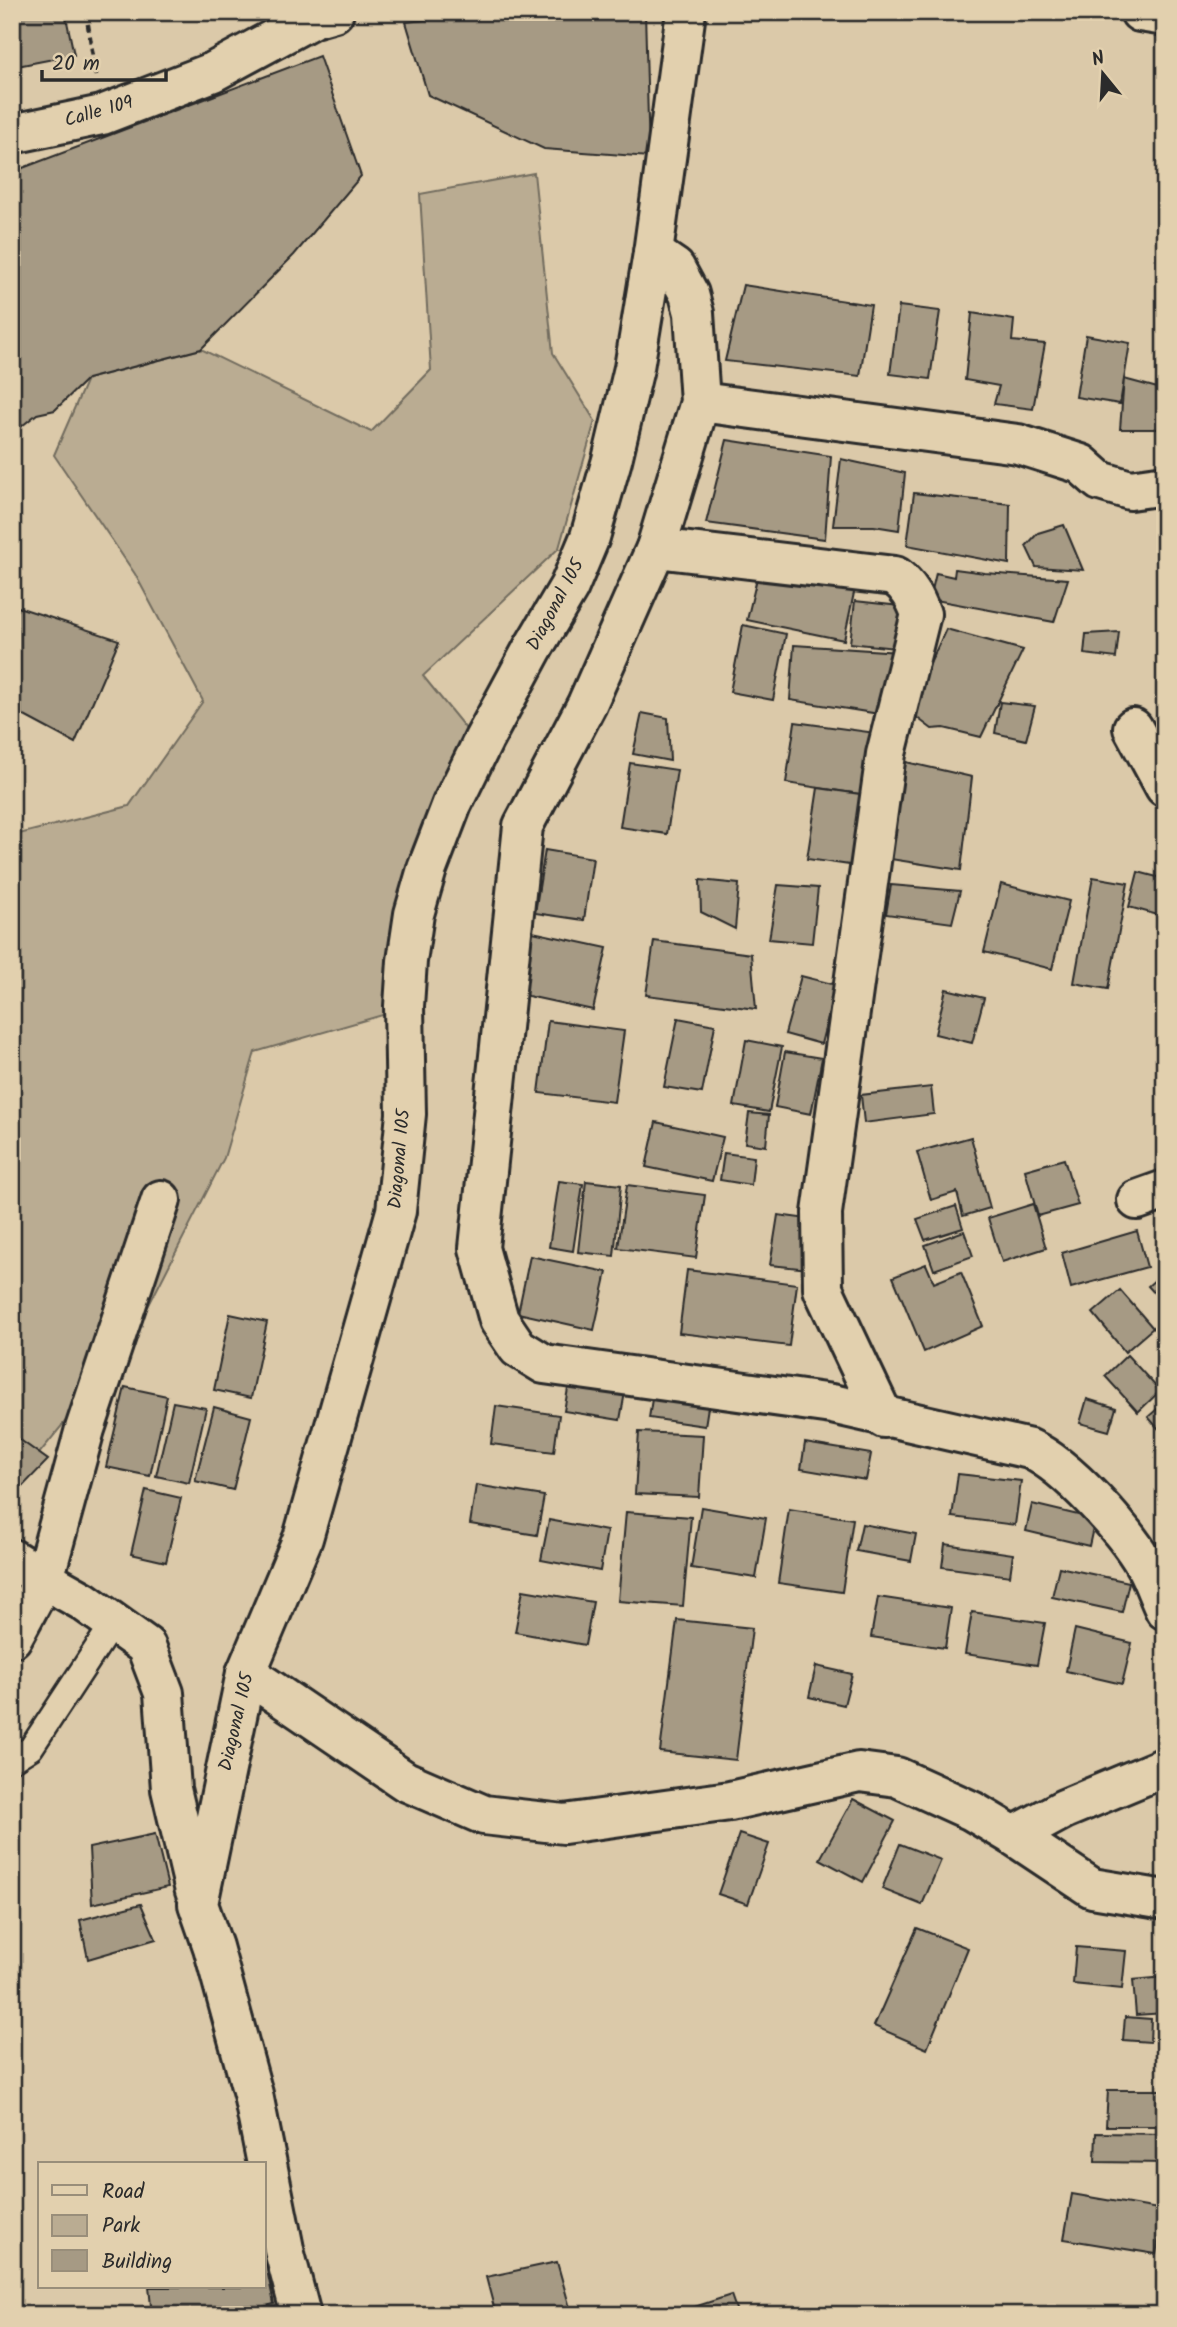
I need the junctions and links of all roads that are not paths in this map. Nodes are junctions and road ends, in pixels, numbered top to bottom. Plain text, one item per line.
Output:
1 (334, 12) edge
2 (686, 12) edge
3 (1140, 12) edge
4 (1165, 16) edge
5 (12, 134) edge
6 (653, 253) junction
7 (700, 402) junction
8 (1165, 485) edge
9 (656, 548) junction
10 (1133, 728) dead end
11 (1165, 787) edge
12 (161, 1200) dead end
13 (884, 1418) junction
14 (12, 1559) edge
15 (44, 1579) junction
16 (1165, 1611) edge
17 (113, 1623) junction
18 (12, 1638) edge
19 (246, 1673) junction
20 (12, 1760) edge
21 (1165, 1767) edge
22 (1014, 1836) junction
23 (1165, 1900) edge
24 (198, 1903) junction
25 (301, 2315) edge

1 - 5 street, Calle 109
2 - 6 street, Diagonal 105
3 - 4 street
6 - 7 street
6 - 19 street, Diagonal 105
7 - 8 street
7 - 9 street
9 - 13 street
9 - 13 street
10 - 11 street
12 - 15 street
13 - 16 street
14 - 15 street
15 - 17 street
15 - 18 street
17 - 20 lane
17 - 24 street
19 - 22 street
19 - 24 street, Diagonal 105
21 - 22 street
22 - 23 street
24 - 25 street

